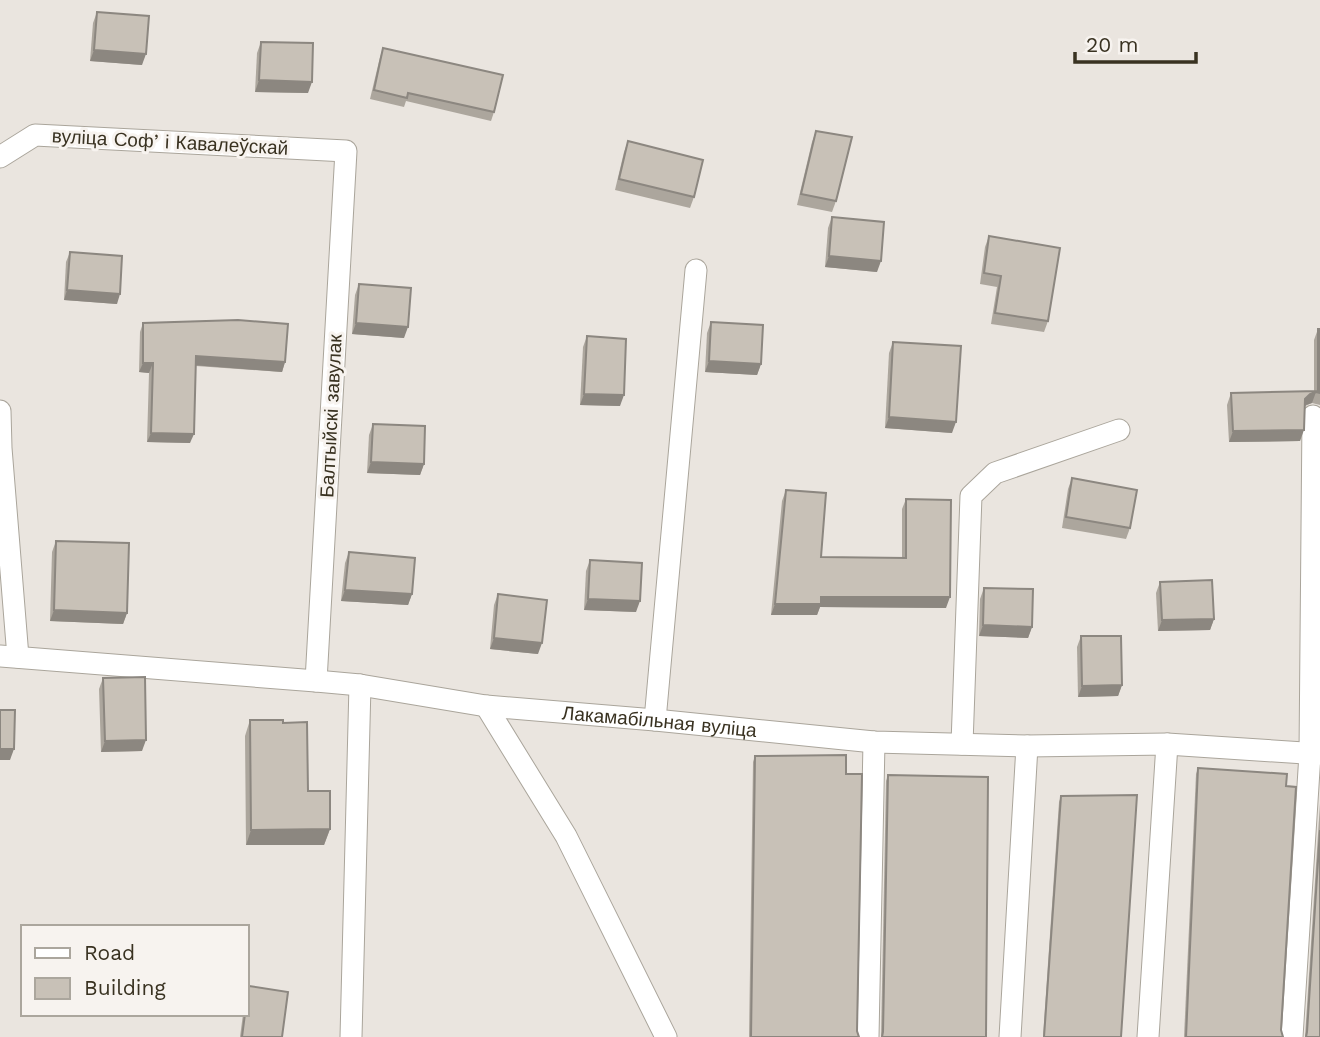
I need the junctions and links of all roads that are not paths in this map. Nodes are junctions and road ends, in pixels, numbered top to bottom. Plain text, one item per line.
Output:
1 (346, 150) joint
2 (0, 158) edge
3 (696, 270) dead end
4 (0, 411) edge
5 (1312, 416) dead end
6 (1119, 430) dead end
7 (9, 656) edge
8 (316, 681) junction
9 (360, 685) junction
10 (486, 706) junction
11 (655, 720) junction
12 (874, 741) junction
13 (962, 744) junction
14 (1167, 744) junction
15 (1027, 746) junction
16 (1315, 754) edge
17 (351, 1037) edge
18 (666, 1037) edge
19 (868, 1037) edge
20 (1010, 1037) edge
21 (1148, 1037) edge
22 (1292, 1037) edge

1 - 2 street, вуліца Софʼі Кавалеўскай
1 - 8 street, Балтыйскі завулак
3 - 11 street
4 - 7 street
5 - 16 street
6 - 13 street
7 - 8 street, Лакамабільная вуліца
8 - 9 street, Лакамабільная вуліца
9 - 10 street, Лакамабільная вуліца
9 - 17 street
10 - 11 street, Лакамабільная вуліца
10 - 18 street
11 - 12 street, Лакамабільная вуліца
12 - 13 street, Лакамабільная вуліца
12 - 19 street
13 - 15 street, Лакамабільная вуліца
14 - 15 street, Лакамабільная вуліца
14 - 16 street, Лакамабільная вуліца
14 - 21 street
15 - 20 street
16 - 22 street

